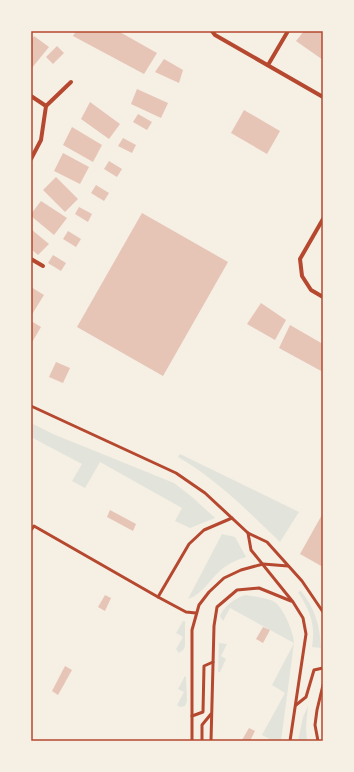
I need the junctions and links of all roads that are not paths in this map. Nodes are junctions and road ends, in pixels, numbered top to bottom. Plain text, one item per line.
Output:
1 (212, 31) edge
2 (288, 31) edge
3 (268, 65) junction
4 (72, 82) dead end
5 (31, 96) edge
6 (323, 97) edge
7 (46, 106) junction
8 (31, 159) edge
9 (323, 219) edge
10 (31, 259) edge
11 (43, 266) dead end
12 (323, 297) edge
13 (31, 406) edge
14 (232, 518) junction
15 (31, 530) edge
16 (248, 533) junction
17 (263, 564) junction
18 (288, 566) junction
19 (158, 597) junction
20 (293, 602) junction
21 (323, 612) edge
22 (196, 613) junction
23 (213, 662) junction
24 (323, 668) edge
25 (323, 685) edge
26 (296, 704) junction
27 (211, 714) junction
28 (192, 716) junction
29 (192, 741) edge
30 (202, 741) edge
31 (211, 741) edge
32 (290, 741) edge
33 (318, 741) edge

1 - 3 street
2 - 3 street
3 - 6 street
4 - 7 street
5 - 7 street
7 - 8 street
9 - 12 street
10 - 11 street
13 - 14 lane
14 - 16 lane
14 - 19 lane
15 - 19 lane
16 - 17 lane
16 - 18 lane
17 - 18 lane
17 - 20 lane
17 - 22 lane
18 - 21 lane
19 - 22 lane
20 - 23 lane
20 - 26 lane
22 - 28 lane
23 - 27 lane
23 - 28 lane
24 - 26 lane
25 - 33 lane
26 - 32 lane
27 - 30 lane
27 - 31 lane
28 - 29 lane

